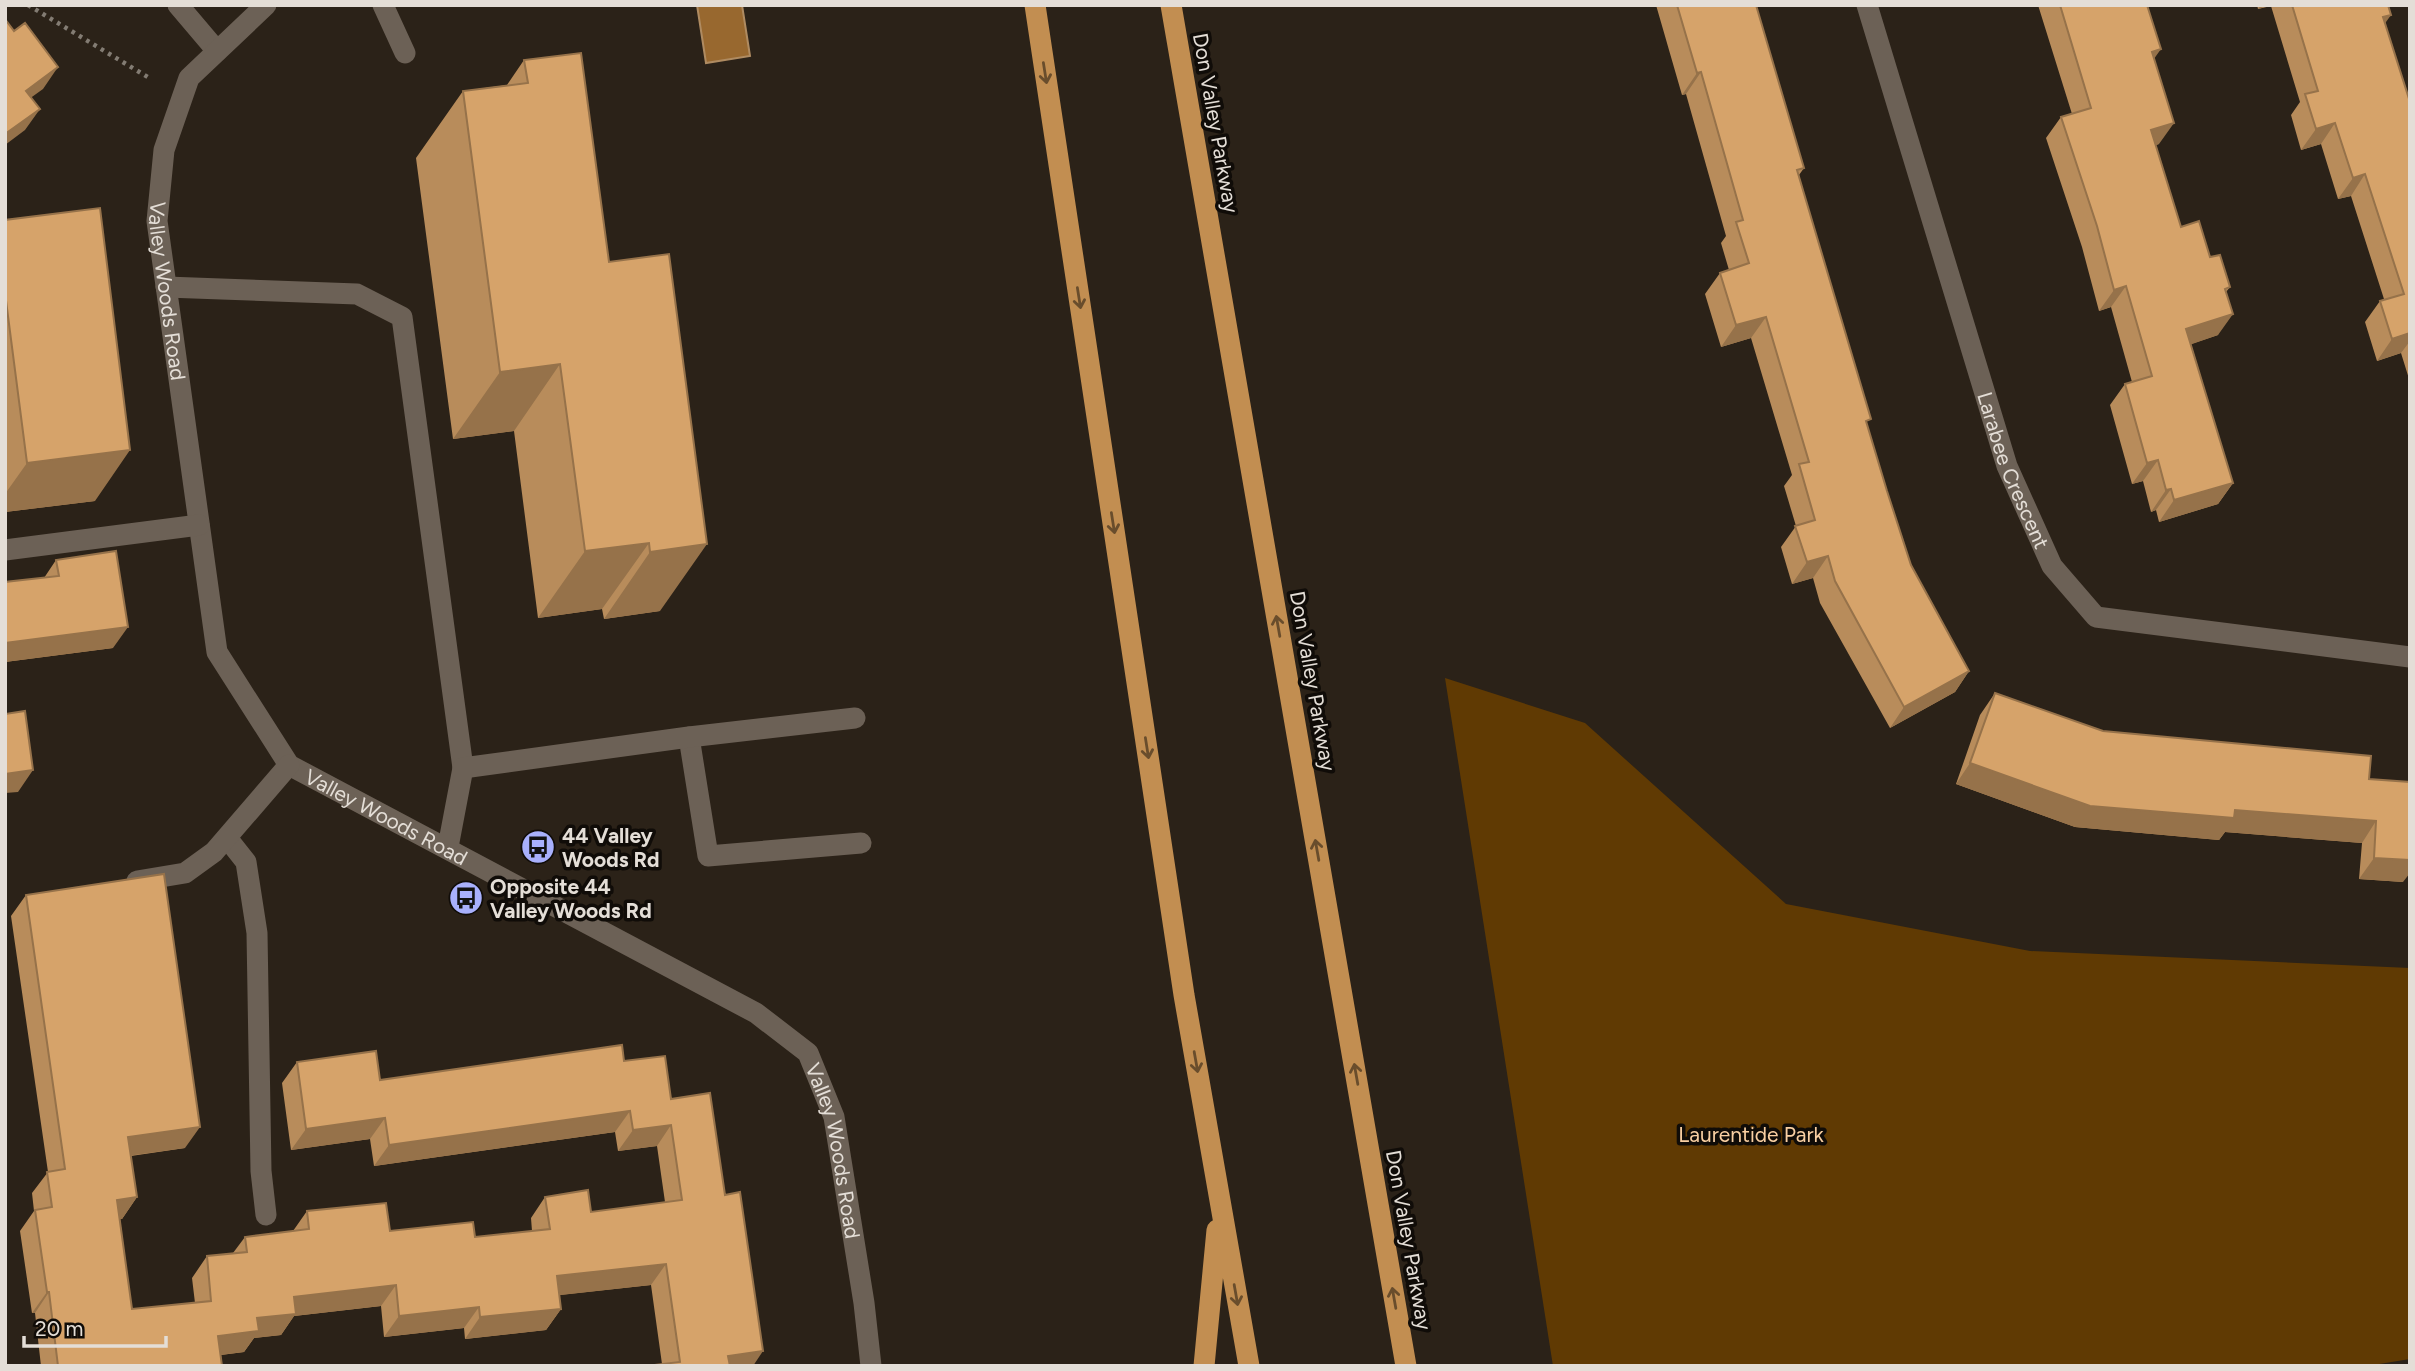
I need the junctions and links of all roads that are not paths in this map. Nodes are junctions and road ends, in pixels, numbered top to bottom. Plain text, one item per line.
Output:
1 (178, 5) edge
2 (266, 5) edge
3 (383, 5) edge
4 (1035, 5) edge
5 (1171, 5) edge
6 (1867, 5) edge
7 (217, 51) junction
8 (405, 53) dead end
9 (166, 286) junction
10 (199, 525) junction
11 (5, 550) edge
12 (2410, 657) edge
13 (855, 718) dead end
14 (689, 737) junction
15 (289, 765) junction
16 (463, 768) junction
17 (227, 838) junction
18 (861, 843) dead end
19 (448, 847) junction
20 (118, 884) edge
21 (1220, 1204) junction
22 (266, 1214) dead end
23 (871, 1366) edge
24 (1204, 1366) edge
25 (1249, 1366) edge
26 (1406, 1366) edge

1 - 7 street
2 - 7 street, Valley Woods Road
3 - 8 street
4 -> 21 highway
26 -> 5 highway, Don Valley Parkway
6 - 12 street, Larabee Crescent
7 - 9 street, Valley Woods Road
9 - 10 street, Valley Woods Road
9 - 16 street
10 - 11 street
10 - 15 street, Valley Woods Road
13 - 14 street
14 - 16 street
14 - 18 street
15 - 17 street
15 - 19 street, Valley Woods Road
16 - 19 street
17 - 20 street
17 - 22 street
19 - 23 street, Valley Woods Road
21 - 24 highway
21 -> 25 highway

